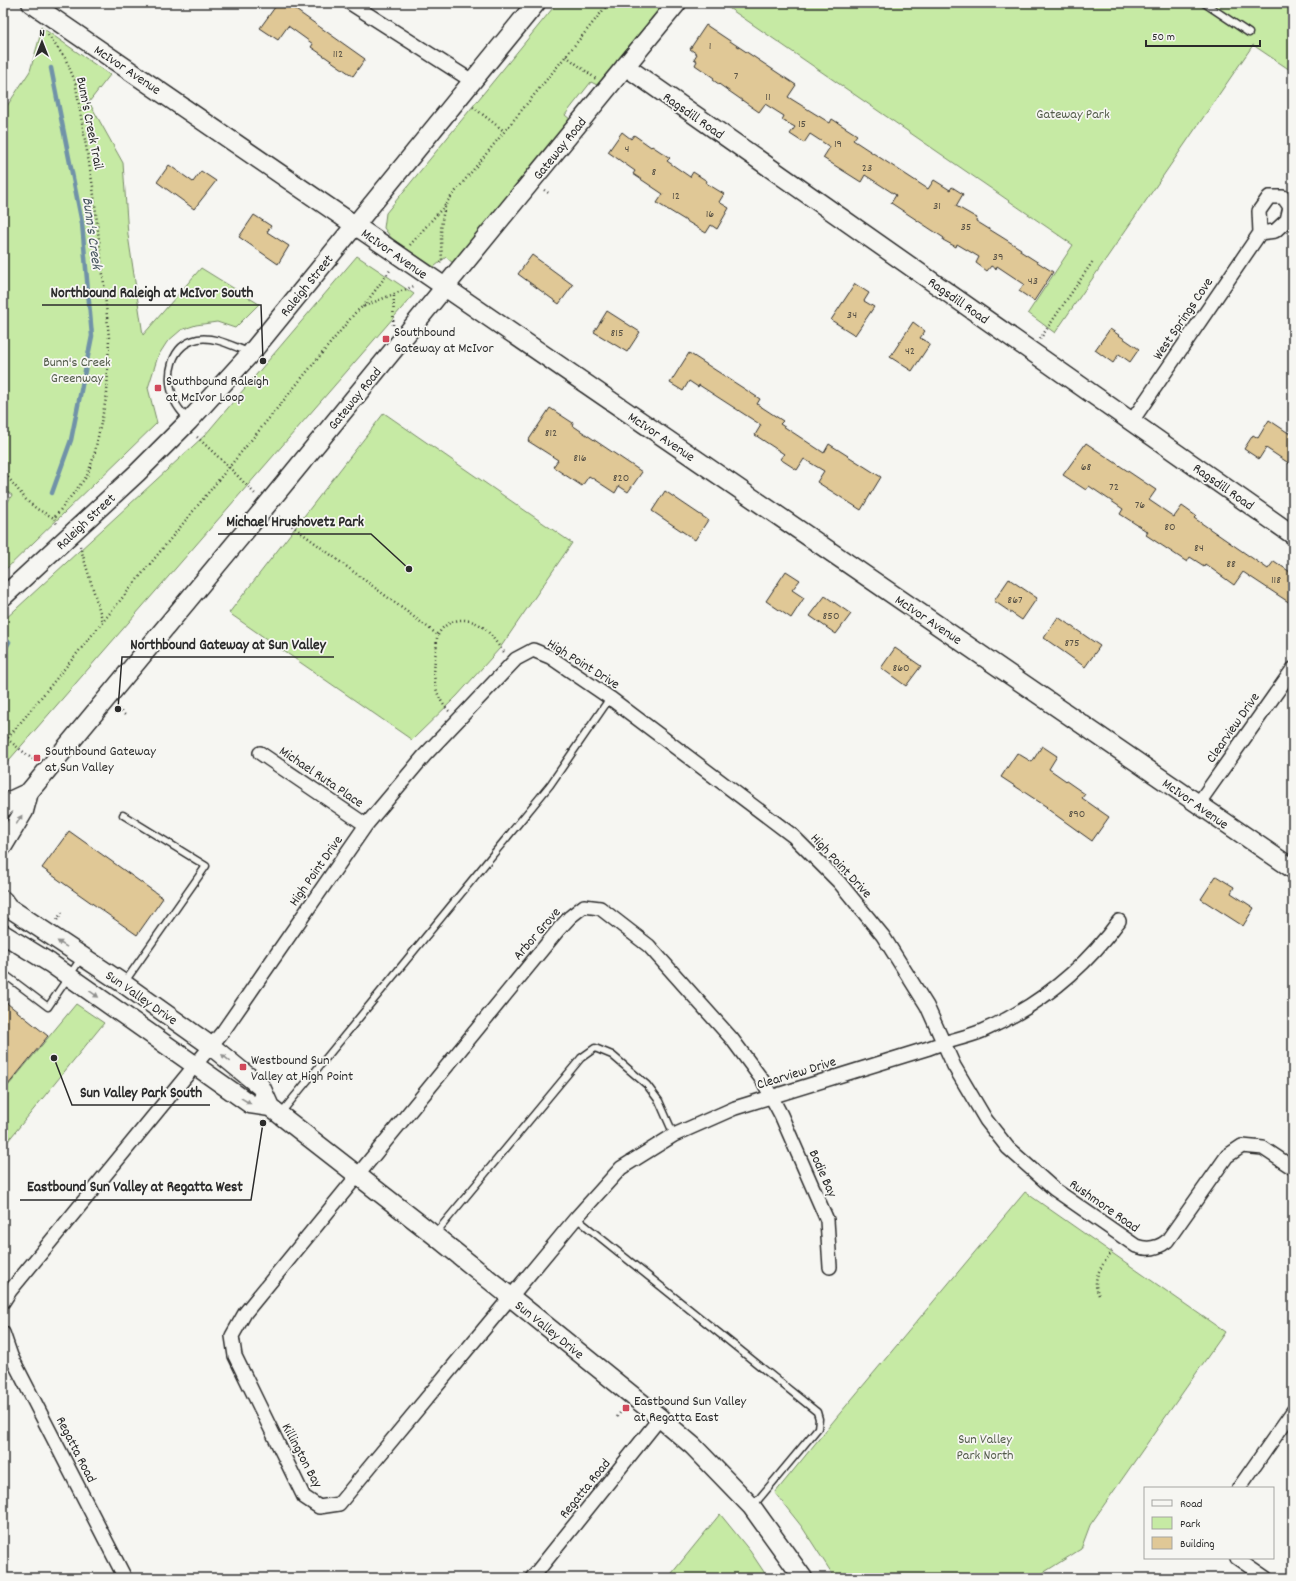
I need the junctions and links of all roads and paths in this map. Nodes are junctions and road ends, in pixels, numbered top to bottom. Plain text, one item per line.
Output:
1 (351, 3) edge
2 (536, 3) edge
3 (609, 3) edge
4 (677, 3) edge
5 (1204, 3) edge
6 (38, 8) edge
7 (1249, 33) dead end
8 (566, 56) junction
9 (625, 66) junction
10 (472, 82) junction
11 (608, 88) junction
12 (459, 97) junction
13 (504, 131) junction
14 (355, 225) junction
15 (1260, 233) dead end
16 (1093, 261) dead end
17 (437, 282) junction
18 (394, 295) junction
19 (392, 331) dead end
20 (1032, 351) junction
21 (251, 353) junction
22 (1132, 421) junction
23 (186, 424) junction
24 (230, 467) junction
25 (3, 471) edge
26 (266, 506) junction
27 (54, 518) junction
28 (64, 530) junction
29 (1293, 535) edge
30 (3, 597) edge
31 (103, 622) junction
32 (438, 635) junction
33 (514, 662) junction
34 (1293, 669) edge
35 (610, 698) junction
36 (118, 709) dead end
37 (125, 715) dead end
38 (458, 720) junction
39 (7, 739) junction
40 (3, 744) edge
41 (260, 753) dead end
42 (37, 758) dead end
43 (29, 792) junction
44 (1198, 804) junction
45 (3, 808) edge
46 (123, 815) dead end
47 (366, 825) junction
48 (3, 846) edge
49 (1293, 869) edge
50 (3, 900) edge
51 (62, 912) dead end
52 (1119, 921) dead end
53 (56, 922) dead end
54 (3, 934) edge
55 (82, 956) junction
56 (3, 973) edge
57 (69, 976) junction
58 (124, 984) junction
59 (944, 1042) junction
60 (203, 1056) junction
61 (771, 1096) junction
62 (275, 1110) junction
63 (674, 1135) junction
64 (1293, 1168) edge
65 (357, 1174) junction
66 (576, 1218) junction
67 (434, 1235) junction
68 (1112, 1251) dead end
69 (830, 1267) dead end
70 (1099, 1295) dead end
71 (510, 1297) junction
72 (3, 1302) edge
73 (3, 1333) edge
74 (626, 1408) dead end
75 (1293, 1411) edge
76 (617, 1417) dead end
77 (660, 1418) junction
78 (1240, 1487) edge
79 (752, 1507) junction
80 (1238, 1559) edge
81 (125, 1578) edge
82 (532, 1578) edge
83 (803, 1578) edge
84 (1266, 1578) edge

1 - 10 street
2 - 10 street, Raleigh Street
3 - 8 path
4 - 9 street, Gateway Road
5 - 7 lane
6 - 14 street, McIvor Avenue
6 - 27 path, Bunn's Creek Trail
8 - 11 path
8 - 13 path
9 - 11 street, Gateway Road
9 - 20 street, Ragsdill Road
10 - 12 street, Raleigh Street
11 - 17 street, Gateway Road
12 - 13 path
12 - 14 street, Raleigh Street
13 - 17 path
14 - 17 street, McIvor Avenue
14 - 21 street, Raleigh Street
15 - 22 street, West Springs Cove
16 - 20 path
17 - 18 path
17 - 26 street, Gateway Road
17 - 44 street, McIvor Avenue
18 - 19 path
18 - 24 path
20 - 22 street, Ragsdill Road
21 - 23 street, Raleigh Street
21 - 23 lane
22 - 29 street, Ragsdill Road
23 - 24 path
23 - 28 street, Raleigh Street
24 - 26 path
24 - 31 path
25 - 27 path
26 - 32 path
26 - 43 street, Gateway Road
27 - 28 path
28 - 30 street, Raleigh Street
28 - 31 path
31 - 39 path
32 - 33 path
32 - 38 path
33 - 35 street, High Point Drive
33 - 38 street, High Point Drive
34 - 44 street, Clearview Drive
35 - 59 street, High Point Drive
35 - 62 lane
36 - 37 path
38 - 47 street, High Point Drive
39 - 40 path
39 - 42 path
41 - 47 street, Michael Ruta Place
43 - 45 street, Gateway Road
48 -> 43 street, Gateway Road
44 - 49 street, McIvor Avenue
46 - 58 lane
47 - 60 street, High Point Drive
55 -> 50 street, Sun Valley Drive
51 - 53 path
52 - 59 street, Clearview Drive
54 - 57 street, Sun Valley Drive
55 - 57 lane
55 - 58 street, Sun Valley Drive
56 - 57 lane
57 -> 60 street, Sun Valley Drive
58 - 60 street, Sun Valley Drive
59 - 61 street, Clearview Drive
59 - 64 street, Rushmore Road
62 -> 60 street, Sun Valley Drive
60 -> 62 street, Sun Valley Drive
60 - 72 street
61 - 63 street, Clearview Drive
61 - 65 street, Arbor Grove
61 - 69 street, Bodie Bay
62 - 65 street, Sun Valley Drive
63 - 66 street, Clearview Drive
63 - 67 lane
65 - 67 street, Sun Valley Drive
65 - 71 street, Killington Bay
66 - 71 street, Clearview Drive
66 - 79 lane
67 - 71 street, Sun Valley Drive
68 - 70 path
71 - 77 street, Sun Valley Drive
73 - 81 street, Regatta Road
74 - 76 path
75 - 78 street
77 - 79 street, Sun Valley Drive
77 - 82 street, Regatta Road
79 - 83 street, Sun Valley Drive
80 - 84 street

